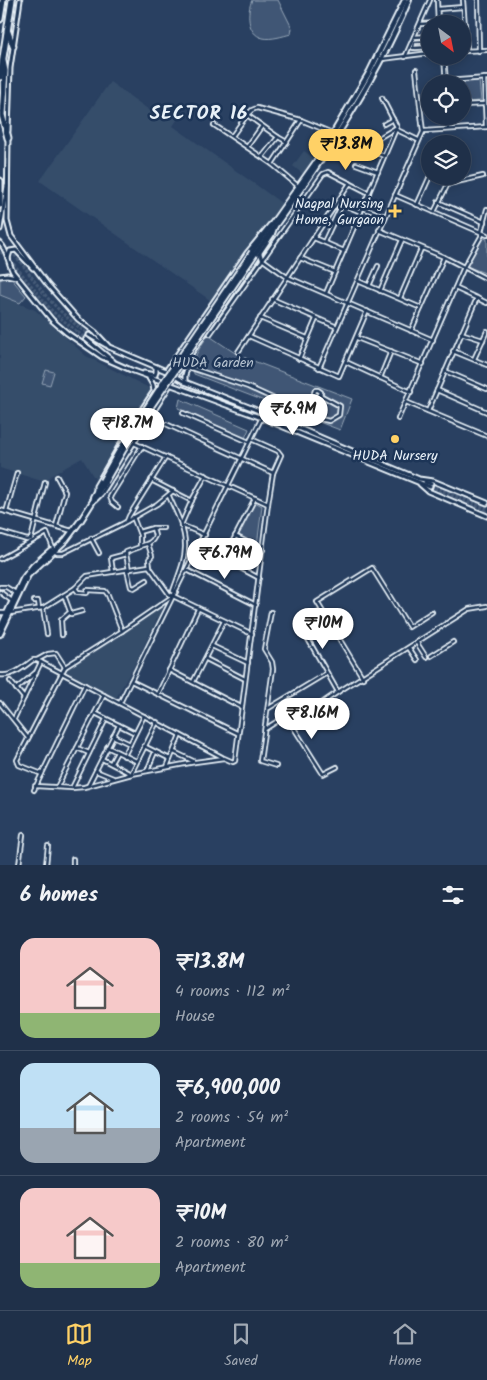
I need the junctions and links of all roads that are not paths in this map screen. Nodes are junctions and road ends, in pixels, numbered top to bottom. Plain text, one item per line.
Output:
1 (3, 0) edge
2 (12, 0) edge
3 (20, 0) edge
4 (405, 0) edge
5 (409, 0) edge
6 (430, 0) edge
7 (437, 0) edge
8 (463, 0) edge
9 (478, 0) edge
10 (464, 7) junction
11 (438, 9) junction
12 (424, 15) edge
13 (438, 15) edge
14 (465, 15) edge
15 (0, 19) edge
16 (421, 24) edge
17 (8, 29) junction
18 (414, 37) junction
19 (421, 37) edge
20 (421, 42) edge
21 (13, 46) junction
22 (409, 48) junction
23 (414, 48) junction
24 (421, 48) edge
25 (479, 50) junction
26 (487, 50) edge
27 (471, 51) edge
28 (421, 54) edge
29 (416, 55) junction
30 (405, 57) junction
31 (376, 59) junction
32 (382, 59) junction
33 (3, 61) junction
34 (416, 70) dead end
35 (0, 77) edge
36 (485, 78) edge
37 (471, 79) edge
38 (382, 98) dead end
39 (485, 104) junction
40 (471, 105) edge
41 (247, 115) junction
42 (393, 119) junction
43 (301, 120) junction
44 (384, 124) dead end
45 (214, 125) dead end
46 (262, 126) junction
47 (486, 127) edge
48 (448, 128) joint
49 (396, 129) junction
50 (423, 132) junction
51 (335, 134) junction
52 (232, 136) junction
53 (278, 137) junction
54 (8, 138) junction
55 (418, 140) junction
56 (287, 142) junction
57 (247, 147) junction
58 (385, 156) junction
59 (262, 158) junction
60 (272, 164) junction
61 (356, 164) dead end
62 (378, 172) junction
63 (483, 176) dead end
64 (0, 181) edge
65 (350, 183) junction
66 (426, 185) edge
67 (7, 186) junction
68 (301, 188) junction
69 (369, 193) junction
70 (395, 195) junction
71 (337, 202) junction
72 (438, 202) junction
73 (342, 204) junction
74 (0, 205) edge
75 (417, 205) junction
76 (363, 208) junction
77 (487, 209) edge
78 (361, 212) junction
79 (434, 212) junction
80 (385, 216) junction
81 (484, 222) junction
82 (274, 224) junction
83 (0, 229) edge
84 (378, 230) junction
85 (482, 233) junction
86 (487, 235) edge
87 (314, 238) junction
88 (402, 240) junction
89 (324, 242) junction
90 (0, 243) edge
91 (421, 249) junction
92 (344, 251) junction
93 (260, 252) junction
94 (444, 257) junction
95 (300, 258) junction
96 (262, 259) junction
97 (7, 260) junction
98 (254, 261) junction
99 (378, 266) dead end
100 (464, 267) junction
101 (35, 270) junction
102 (335, 272) junction
103 (0, 276) edge
104 (287, 277) junction
105 (16, 278) junction
106 (487, 278) edge
107 (358, 281) junction
108 (370, 286) junction
109 (455, 288) junction
110 (380, 291) junction
111 (326, 294) junction
112 (400, 298) junction
113 (477, 298) junction
114 (272, 299) junction
115 (348, 303) junction
116 (487, 303) edge
117 (421, 308) junction
118 (367, 311) junction
119 (260, 318) junction
120 (316, 318) junction
121 (337, 327) junction
122 (411, 331) junction
123 (487, 331) edge
124 (461, 333) junction
125 (210, 334) dead end
126 (89, 335) tunnel mouth
127 (248, 336) junction
128 (307, 338) junction
129 (357, 338) junction
130 (86, 339) tunnel mouth
131 (432, 340) junction
132 (482, 340) junction
133 (109, 347) junction
134 (453, 351) junction
135 (192, 352) junction
136 (238, 352) dead end
137 (391, 352) junction
138 (176, 357) junction
139 (299, 359) junction
140 (474, 359) junction
141 (113, 362) junction
142 (346, 362) junction
143 (184, 363) junction
144 (424, 364) junction
145 (487, 365) edge
146 (156, 367) junction
147 (188, 367) junction
148 (319, 368) junction
149 (131, 370) junction
150 (166, 371) junction
151 (445, 371) junction
152 (148, 377) junction
153 (175, 377) junction
154 (380, 378) junction
155 (185, 382) junction
156 (170, 385) junction
157 (487, 389) edge
158 (437, 390) junction
159 (411, 392) junction
160 (151, 394) junction
161 (160, 400) junction
162 (406, 402) junction
163 (428, 411) junction
164 (487, 412) edge
165 (184, 413) dead end
166 (264, 413) junction
167 (309, 414) junction
168 (262, 418) junction
169 (398, 419) dead end
170 (166, 424) dead end
171 (487, 436) edge
172 (251, 439) junction
173 (133, 442) junction
174 (249, 442) junction
175 (142, 446) junction
176 (166, 456) junction
177 (240, 459) junction
178 (17, 473) dead end
179 (273, 473) junction
180 (206, 475) junction
181 (57, 477) dead end
182 (151, 480) junction
183 (419, 481) junction
184 (45, 482) dead end
185 (103, 482) junction
186 (228, 485) junction
187 (431, 486) tunnel mouth
188 (173, 491) junction
189 (96, 492) junction
190 (169, 496) junction
191 (255, 498) junction
192 (94, 501) junction
193 (192, 501) junction
194 (268, 504) junction
195 (487, 504) edge
196 (118, 507) dead end
197 (0, 510) edge
198 (6, 512) junction
199 (487, 516) edge
200 (133, 518) junction
201 (36, 521) junction
202 (127, 521) junction
203 (181, 525) junction
204 (56, 526) junction
205 (152, 528) junction
206 (163, 528) dead end
207 (71, 531) junction
208 (0, 532) edge
209 (139, 532) junction
210 (205, 535) junction
211 (236, 536) junction
212 (91, 538) junction
213 (148, 544) junction
214 (140, 546) junction
215 (199, 546) junction
216 (53, 550) junction
217 (263, 550) junction
218 (99, 553) dead end
219 (126, 554) junction
220 (0, 559) edge
221 (223, 560) junction
222 (150, 567) junction
223 (128, 570) junction
224 (187, 570) junction
225 (113, 572) junction
226 (259, 578) junction
227 (147, 580) dead end
228 (0, 587) edge
229 (75, 588) junction
230 (0, 592) edge
231 (176, 592) junction
232 (16, 593) junction
233 (64, 595) junction
234 (173, 596) junction
235 (34, 601) dead end
236 (12, 602) junction
237 (256, 605) junction
238 (487, 606) edge
239 (41, 608) junction
240 (198, 609) junction
241 (82, 611) dead end
242 (322, 611) junction
243 (271, 612) dead end
244 (432, 612) dead end
245 (0, 613) edge
246 (69, 613) junction
247 (8, 614) junction
248 (224, 621) junction
249 (0, 628) edge
250 (122, 631) junction
251 (0, 634) edge
252 (47, 634) dead end
253 (252, 634) junction
254 (62, 635) dead end
255 (453, 642) dead end
256 (417, 643) junction
257 (212, 646) junction
258 (409, 648) junction
259 (431, 656) dead end
260 (426, 657) dead end
261 (206, 659) junction
262 (37, 660) junction
263 (417, 660) dead end
264 (41, 662) junction
265 (248, 663) junction
266 (65, 667) junction
267 (169, 670) junction
268 (36, 672) junction
269 (61, 673) junction
270 (327, 673) junction
271 (0, 676) edge
272 (362, 678) junction
273 (246, 679) junction
274 (10, 681) dead end
275 (131, 681) junction
276 (193, 683) junction
277 (86, 685) junction
278 (16, 689) junction
279 (338, 692) junction
280 (157, 694) junction
281 (104, 695) junction
282 (24, 698) junction
283 (0, 703) edge
284 (120, 703) junction
285 (241, 707) junction
286 (268, 709) junction
287 (95, 713) junction
288 (144, 716) junction
289 (14, 719) junction
290 (106, 719) junction
291 (156, 722) junction
292 (291, 724) junction
293 (119, 725) junction
294 (265, 729) junction
295 (135, 733) junction
296 (238, 734) junction
297 (180, 735) junction
298 (113, 736) junction
299 (28, 738) junction
300 (130, 744) junction
301 (144, 746) junction
302 (107, 747) junction
303 (77, 748) junction
304 (173, 751) junction
305 (117, 752) junction
306 (155, 752) junction
307 (89, 753) junction
308 (124, 756) junction
309 (102, 758) junction
310 (224, 758) junction
311 (170, 759) junction
312 (136, 761) junction
313 (195, 762) junction
314 (111, 763) junction
315 (276, 766) dead end
316 (167, 767) junction
317 (337, 767) dead end
318 (96, 771) junction
319 (146, 771) junction
320 (42, 774) junction
321 (131, 774) junction
322 (114, 779) junction
323 (88, 786) junction
324 (57, 788) junction
325 (72, 788) junction
326 (23, 835) dead end
327 (48, 846) dead end
328 (73, 859) dead end
329 (19, 865) edge
330 (46, 865) edge
331 (72, 865) edge

1 - 15 highway
2 - 17 highway
3 - 21 main road
4 - 31 main road
5 - 32 main road
6 - 12 street
7 - 11 street
8 - 10 street
9 - 25 street
10 - 11 street
10 - 14 street
11 - 13 street
16 - 18 street
17 - 21 highway
17 - 33 highway
18 - 19 street
18 - 22 street
20 - 23 street
21 - 54 main road
22 - 23 street
22 - 30 street
23 - 24 street
23 - 29 street
25 - 26 street
25 - 27 street
28 - 29 street
29 - 30 street
30 - 32 street
31 - 32 street
31 - 51 main road
32 - 51 main road
33 - 35 highway
33 - 54 highway
34 - 50 street
36 - 37 street
36 - 39 street
38 - 42 street
39 - 40 street
39 - 47 street
41 - 43 street
41 - 46 street
41 - 52 street
42 - 44 street
42 - 49 street
43 - 51 street
43 - 56 street
45 - 52 street
46 - 53 street
46 - 57 street
47 - 48 street
48 - 50 street
49 - 55 street
49 - 58 street
49 - 58 street
50 - 55 street
51 - 68 main road
52 - 57 street
53 - 56 street
53 - 59 street
54 - 67 main road
55 - 70 street
56 - 60 street
57 - 59 street
58 - 62 street
59 - 60 street
60 - 68 street
61 - 62 street
62 - 69 street
63 - 72 street
64 - 74 highway
65 - 69 street
65 - 71 street
65 - 96 street
66 - 75 street
67 - 83 main road
67 - 101 main road
68 - 82 main road
69 - 76 street
70 - 75 street
70 - 80 street
71 - 73 street
71 - 87 street
72 - 79 street
72 - 81 street
73 - 78 street
73 - 89 street
75 - 79 street
76 - 78 street
76 - 80 street
77 - 81 street
78 - 92 street
79 - 85 street
80 - 84 street
81 - 85 street
82 - 93 main road
82 - 138 main road
82 - 185 main road, bridge
84 - 88 street
84 - 107 street
85 - 86 street
85 - 100 street
87 - 89 street
87 - 95 street
88 - 91 street
88 - 110 street
89 - 92 street
90 - 97 main road
91 - 94 street
91 - 112 street
92 - 102 street
93 - 96 street
93 - 98 main road
94 - 100 street
94 - 117 street
95 - 102 street
95 - 104 street
96 - 98 street
96 - 104 street
96 - 125 street
97 - 101 main road
97 - 105 main road
98 - 135 main road
99 - 108 street
100 - 106 street
100 - 109 street
101 - 133 main road
102 - 111 street
103 - 105 main road
104 - 111 street
104 - 114 street
105 - 141 main road
107 - 108 street
107 - 115 street
108 - 110 street
109 - 113 street
109 - 131 street
110 - 112 street
111 - 115 street
112 - 117 street
113 - 116 street
113 - 124 street
114 - 119 street
114 - 120 street
115 - 118 street
115 - 121 street
117 - 122 street
118 - 122 street
118 - 129 street
119 - 127 street
119 - 128 street
120 - 121 street
120 - 128 street
121 - 148 street
122 - 131 street
123 - 132 street
124 - 132 street
124 - 134 street
126 - 133 main road
127 - 136 street
127 - 139 street
128 - 139 street
129 - 137 street
129 - 142 street
130 - 141 main road
131 - 144 street
132 - 140 street
133 - 146 main road
134 - 140 street
134 - 151 street
135 - 143 main road
135 - 147 main road
137 - 144 street
137 - 154 street
138 - 143 main road
138 - 150 main road
139 - 148 street
140 - 145 street
141 - 149 main road
142 - 148 street
142 - 154 street
143 - 153 main road
144 - 159 street
146 - 149 main road
146 - 150 main road
147 - 155 main road
147 - 167 street
149 - 152 main road
150 - 153 main road
151 - 157 street
151 - 158 street
152 - 156 main road
152 - 160 main road
153 - 155 main road
153 - 156 main road
154 - 159 street
155 - 166 main road
156 - 161 main road
156 - 168 main road
158 - 163 street
158 - 164 street
159 - 162 street
160 - 161 main road
160 - 189 main road
161 - 173 main road
162 - 163 street
162 - 169 street
163 - 171 street
165 - 174 street
166 - 168 street
166 - 183 main road
167 - 167 street
168 - 172 street
168 - 183 main road
170 - 177 street
172 - 174 street
172 - 179 street
173 - 175 street
173 - 192 main road
174 - 177 street
175 - 176 street
175 - 196 street
176 - 180 street
176 - 182 street
177 - 179 street
177 - 186 street
178 - 198 street
179 - 194 street
180 - 186 street
180 - 193 street
181 - 204 street
182 - 188 street
182 - 202 street
183 - 187 main road
183 - 195 main road
183 - 199 main road
184 - 201 street
185 - 189 main road
185 - 192 main road
186 - 191 street
186 - 210 street
188 - 190 street
188 - 193 street
189 - 207 main road
190 - 200 street
190 - 203 street
191 - 194 street
191 - 211 street
192 - 207 main road
193 - 203 street
194 - 217 street
197 - 198 street
198 - 201 street
200 - 202 street
200 - 209 street
201 - 204 street
201 - 208 street
202 - 212 street
203 - 210 street
203 - 231 street
204 - 207 street
205 - 206 street
205 - 209 street
205 - 213 street
207 - 216 main road
209 - 214 street
210 - 215 street
211 - 217 street
211 - 221 street
212 - 216 street
212 - 218 street
213 - 214 street
213 - 222 street
214 - 219 street
215 - 221 street
215 - 224 street
216 - 220 street
216 - 232 main road
216 - 247 main road
217 - 226 street
219 - 223 street
219 - 225 street
221 - 226 street
222 - 223 street
222 - 234 street
223 - 225 street
223 - 227 street
224 - 231 street
224 - 237 street
225 - 229 street
226 - 237 street
228 - 232 street
229 - 233 street
229 - 250 street
230 - 236 street
231 - 234 street
232 - 236 main road
233 - 239 street
233 - 246 street
234 - 240 street
234 - 250 street
234 - 275 street
235 - 239 street
236 - 247 main road
237 - 253 street
238 - 256 street
239 - 247 street
239 - 252 street
240 - 248 street
240 - 267 street
241 - 246 street
242 - 244 street
242 - 270 street
242 - 272 street
243 - 286 street
245 - 247 street
246 - 254 street
247 - 249 main road
247 - 251 main road
248 - 253 street
248 - 257 street
250 - 266 street
253 - 265 street
255 - 259 street
256 - 258 street
256 - 260 street
257 - 261 street
257 - 265 street
258 - 263 street
258 - 272 street
261 - 273 street
261 - 276 street
262 - 264 street
262 - 266 street
262 - 271 street
264 - 268 street
264 - 269 street
265 - 273 street
266 - 269 street
267 - 276 street
267 - 280 street
268 - 278 street
268 - 282 street
269 - 277 street
269 - 299 street
270 - 279 street
270 - 286 street
272 - 279 street
273 - 285 street
274 - 278 street
275 - 280 street
275 - 284 street
276 - 285 street
277 - 281 street
277 - 320 street
278 - 282 street
279 - 292 street
280 - 296 street
281 - 284 street
281 - 287 street
282 - 289 street
283 - 289 street
284 - 288 street
285 - 296 street
286 - 294 street
287 - 290 street
287 - 303 street
288 - 291 street
288 - 295 street
289 - 299 street
290 - 293 street
290 - 307 street
291 - 297 street
291 - 301 street
292 - 294 street
292 - 317 street
293 - 295 street
293 - 298 street
294 - 315 street
295 - 300 street
296 - 310 street
297 - 304 street
297 - 310 street
298 - 300 street
298 - 302 street
299 - 320 street
300 - 308 street
301 - 306 street
301 - 312 street
302 - 305 street
302 - 309 street
303 - 307 street
303 - 324 street
304 - 311 street
304 - 313 street
305 - 308 street
305 - 314 street
306 - 311 street
306 - 319 street
307 - 325 street
308 - 312 street
309 - 314 street
309 - 318 street
310 - 313 street
311 - 316 street
312 - 321 street
313 - 316 street
314 - 321 street
316 - 319 street
318 - 322 street
318 - 323 street
319 - 321 street
320 - 324 street
321 - 322 street
322 - 323 street
323 - 325 street
324 - 325 street
326 - 329 street
327 - 330 street
328 - 331 street

